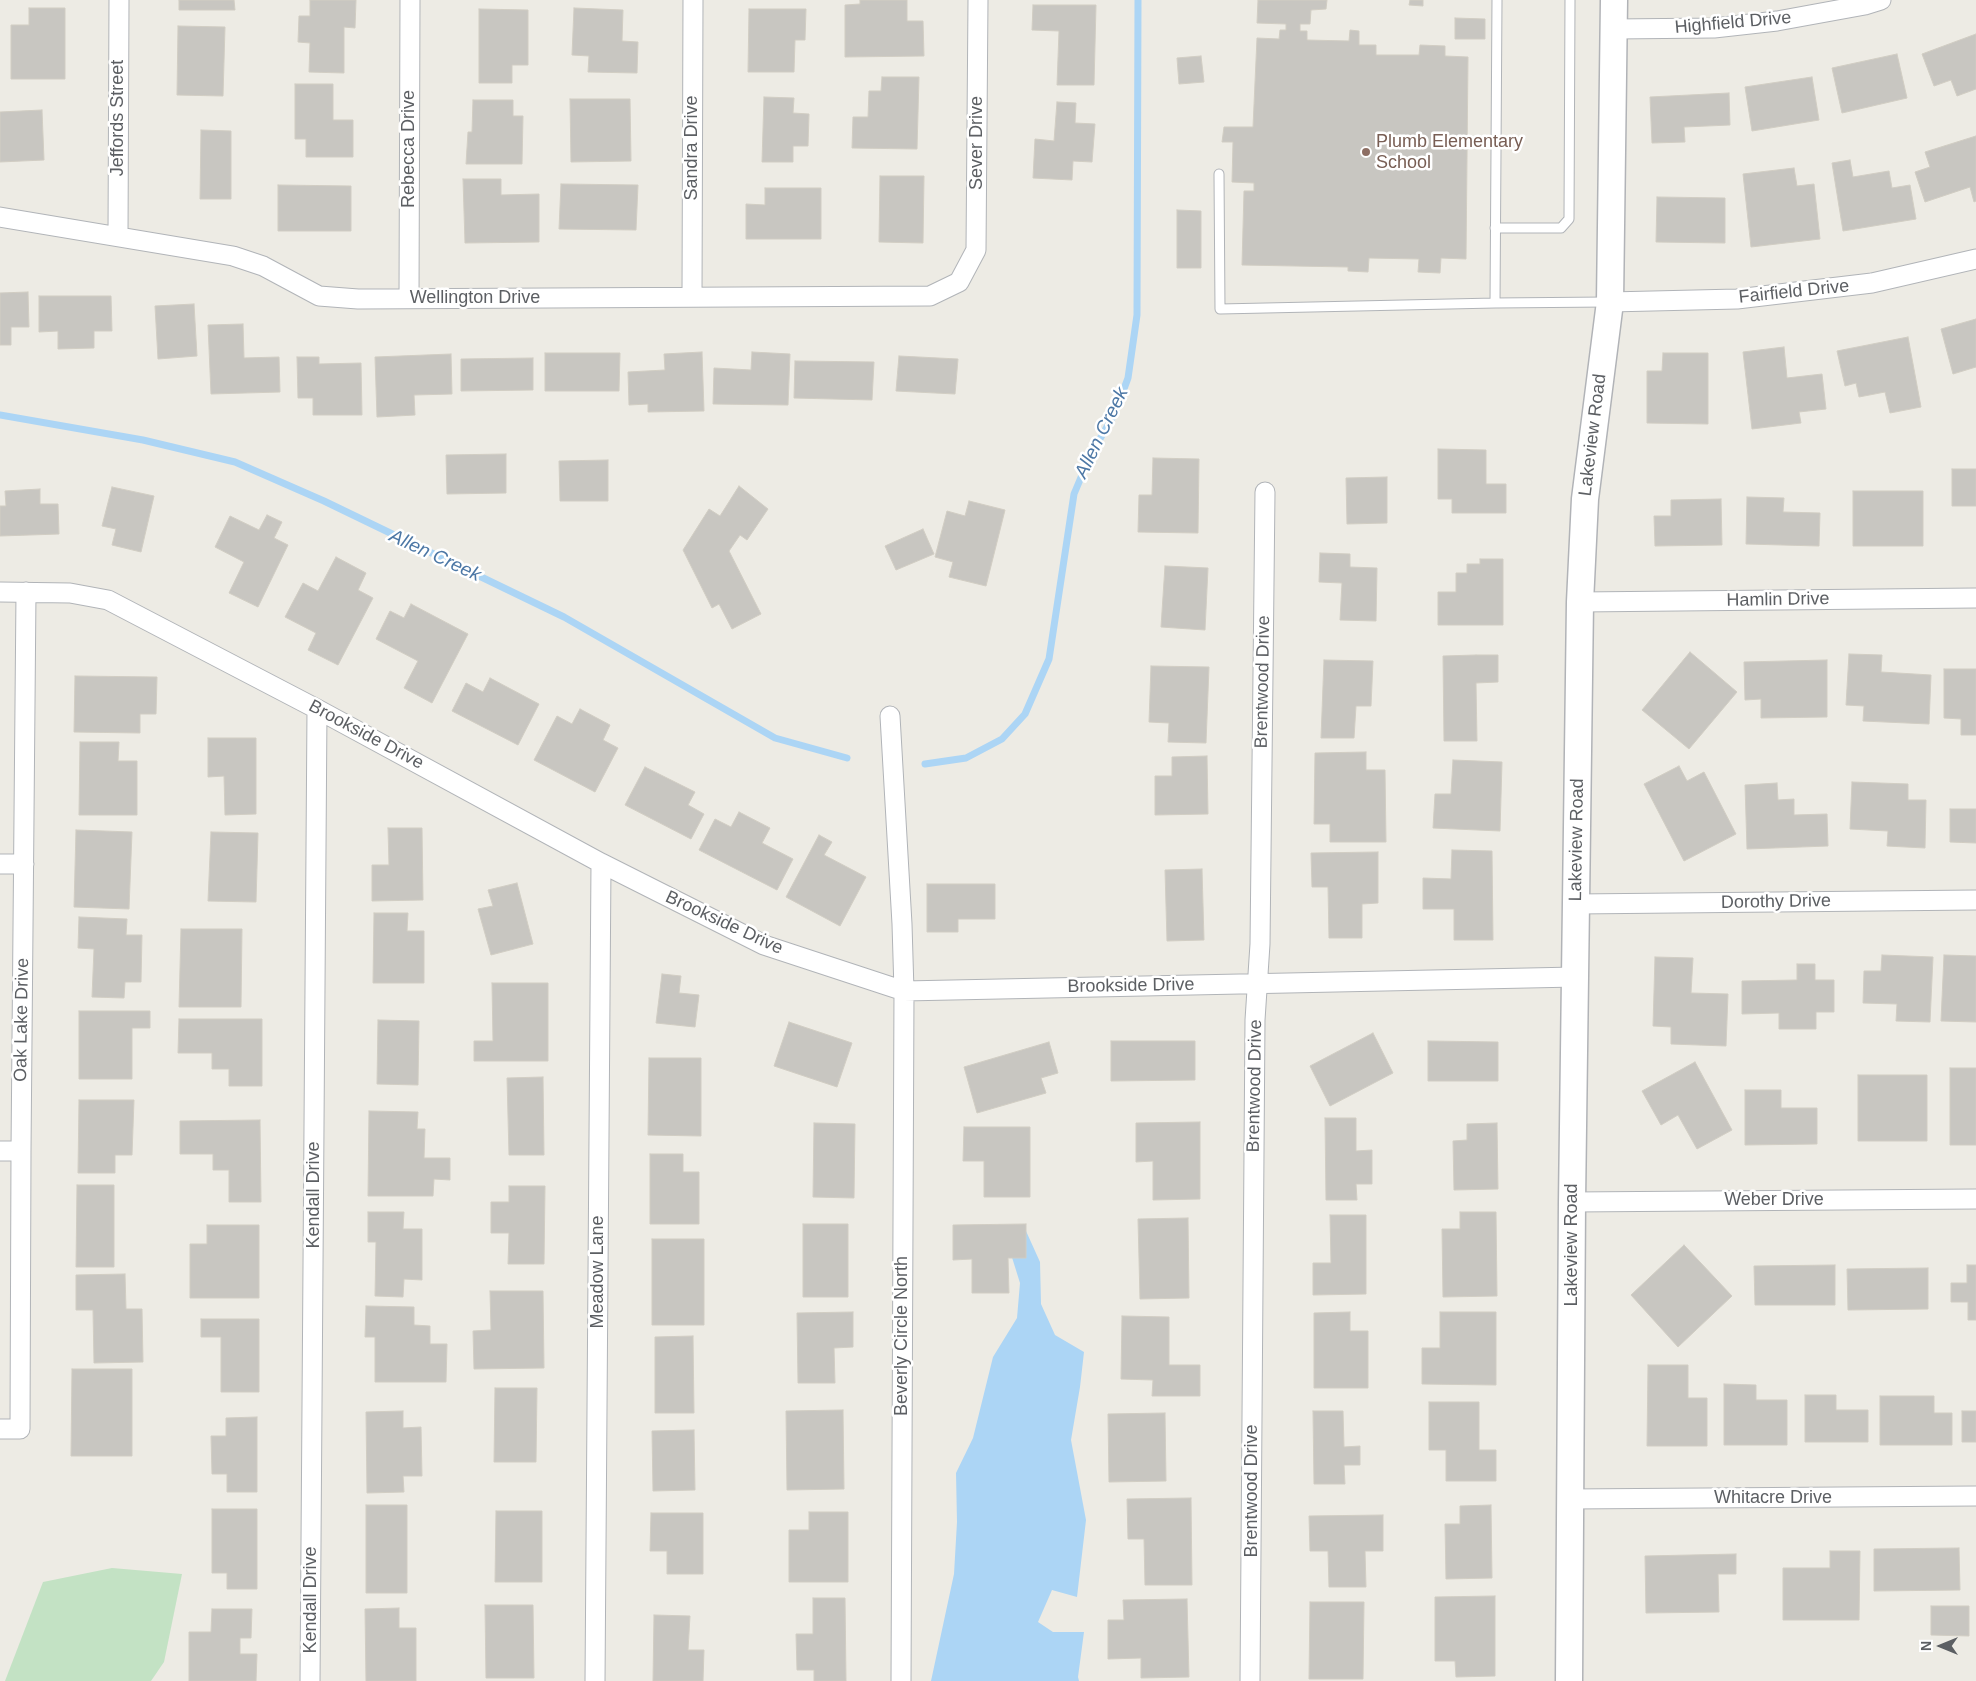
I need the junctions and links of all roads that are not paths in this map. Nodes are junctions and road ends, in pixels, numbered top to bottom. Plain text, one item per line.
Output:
1 (119, 0) edge
2 (410, 0) edge
3 (693, 0) edge
4 (978, 0) edge
5 (1496, 0) edge
6 (1570, 0) edge
7 (1614, 0) edge
8 (1881, 0) edge
9 (1614, 29) junction
10 (1219, 174) dead end
11 (0, 217) edge
12 (1495, 228) junction
13 (118, 236) junction
14 (1976, 259) edge
15 (959, 282) joint
16 (692, 296) junction
17 (409, 298) junction
18 (1610, 302) junction
19 (1495, 303) junction
20 (1265, 492) dead end
21 (0, 592) edge
22 (26, 592) junction
23 (1976, 598) edge
24 (1580, 602) junction
25 (317, 708) junction
26 (890, 716) dead end
27 (601, 863) junction
28 (0, 864) edge
29 (24, 864) junction
30 (1976, 900) edge
31 (1576, 904) junction
32 (1576, 977) junction
33 (1258, 983) junction
34 (904, 991) junction
35 (0, 1151) edge
36 (20, 1151) junction
37 (1976, 1199) edge
38 (1572, 1202) junction
39 (0, 1429) edge
40 (1976, 1496) edge
41 (1570, 1500) junction
42 (310, 1681) edge
43 (595, 1681) edge
44 (900, 1681) edge
45 (1250, 1681) edge
46 (1569, 1681) edge

1 - 13 street, Jeffords Street
2 - 17 street, Rebecca Drive
3 - 16 street, Sandra Drive
4 - 15 street, Sever Drive
5 - 12 lane
6 - 12 lane
7 - 9 street, Lakeview Road
8 - 9 street, Highfield Drive
9 - 18 street, Lakeview Road
10 - 19 lane
11 - 13 street, Wellington Drive
12 - 19 lane
13 - 17 street, Wellington Drive
14 - 18 street, Fairfield Drive
15 - 16 street, Wellington Drive
16 - 17 street, Wellington Drive
18 - 19 lane
18 - 24 street, Lakeview Road
20 - 33 street, Brentwood Drive
21 - 22 street, Brookside Drive
22 - 25 street, Brookside Drive
22 - 29 street, Oak Lake Drive
23 - 24 street, Hamlin Drive
24 - 31 street, Lakeview Road
25 - 27 street, Brookside Drive
25 - 42 street, Kendall Drive
26 - 34 street, Beverly Circle North
27 - 34 street, Brookside Drive
27 - 43 street, Meadow Lane
28 - 29 street
29 - 36 street, Oak Lake Drive
30 - 31 street, Dorothy Drive
31 - 32 street, Lakeview Road
32 - 33 street, Brookside Drive
32 - 38 street, Lakeview Road
33 - 34 street, Brookside Drive
33 - 45 street, Brentwood Drive
34 - 44 street, Beverly Circle North
35 - 36 street
36 - 39 street, Oak Lake Drive
37 - 38 street, Weber Drive
38 - 41 street, Lakeview Road
40 - 41 street, Whitacre Drive
41 - 46 street, Lakeview Road

